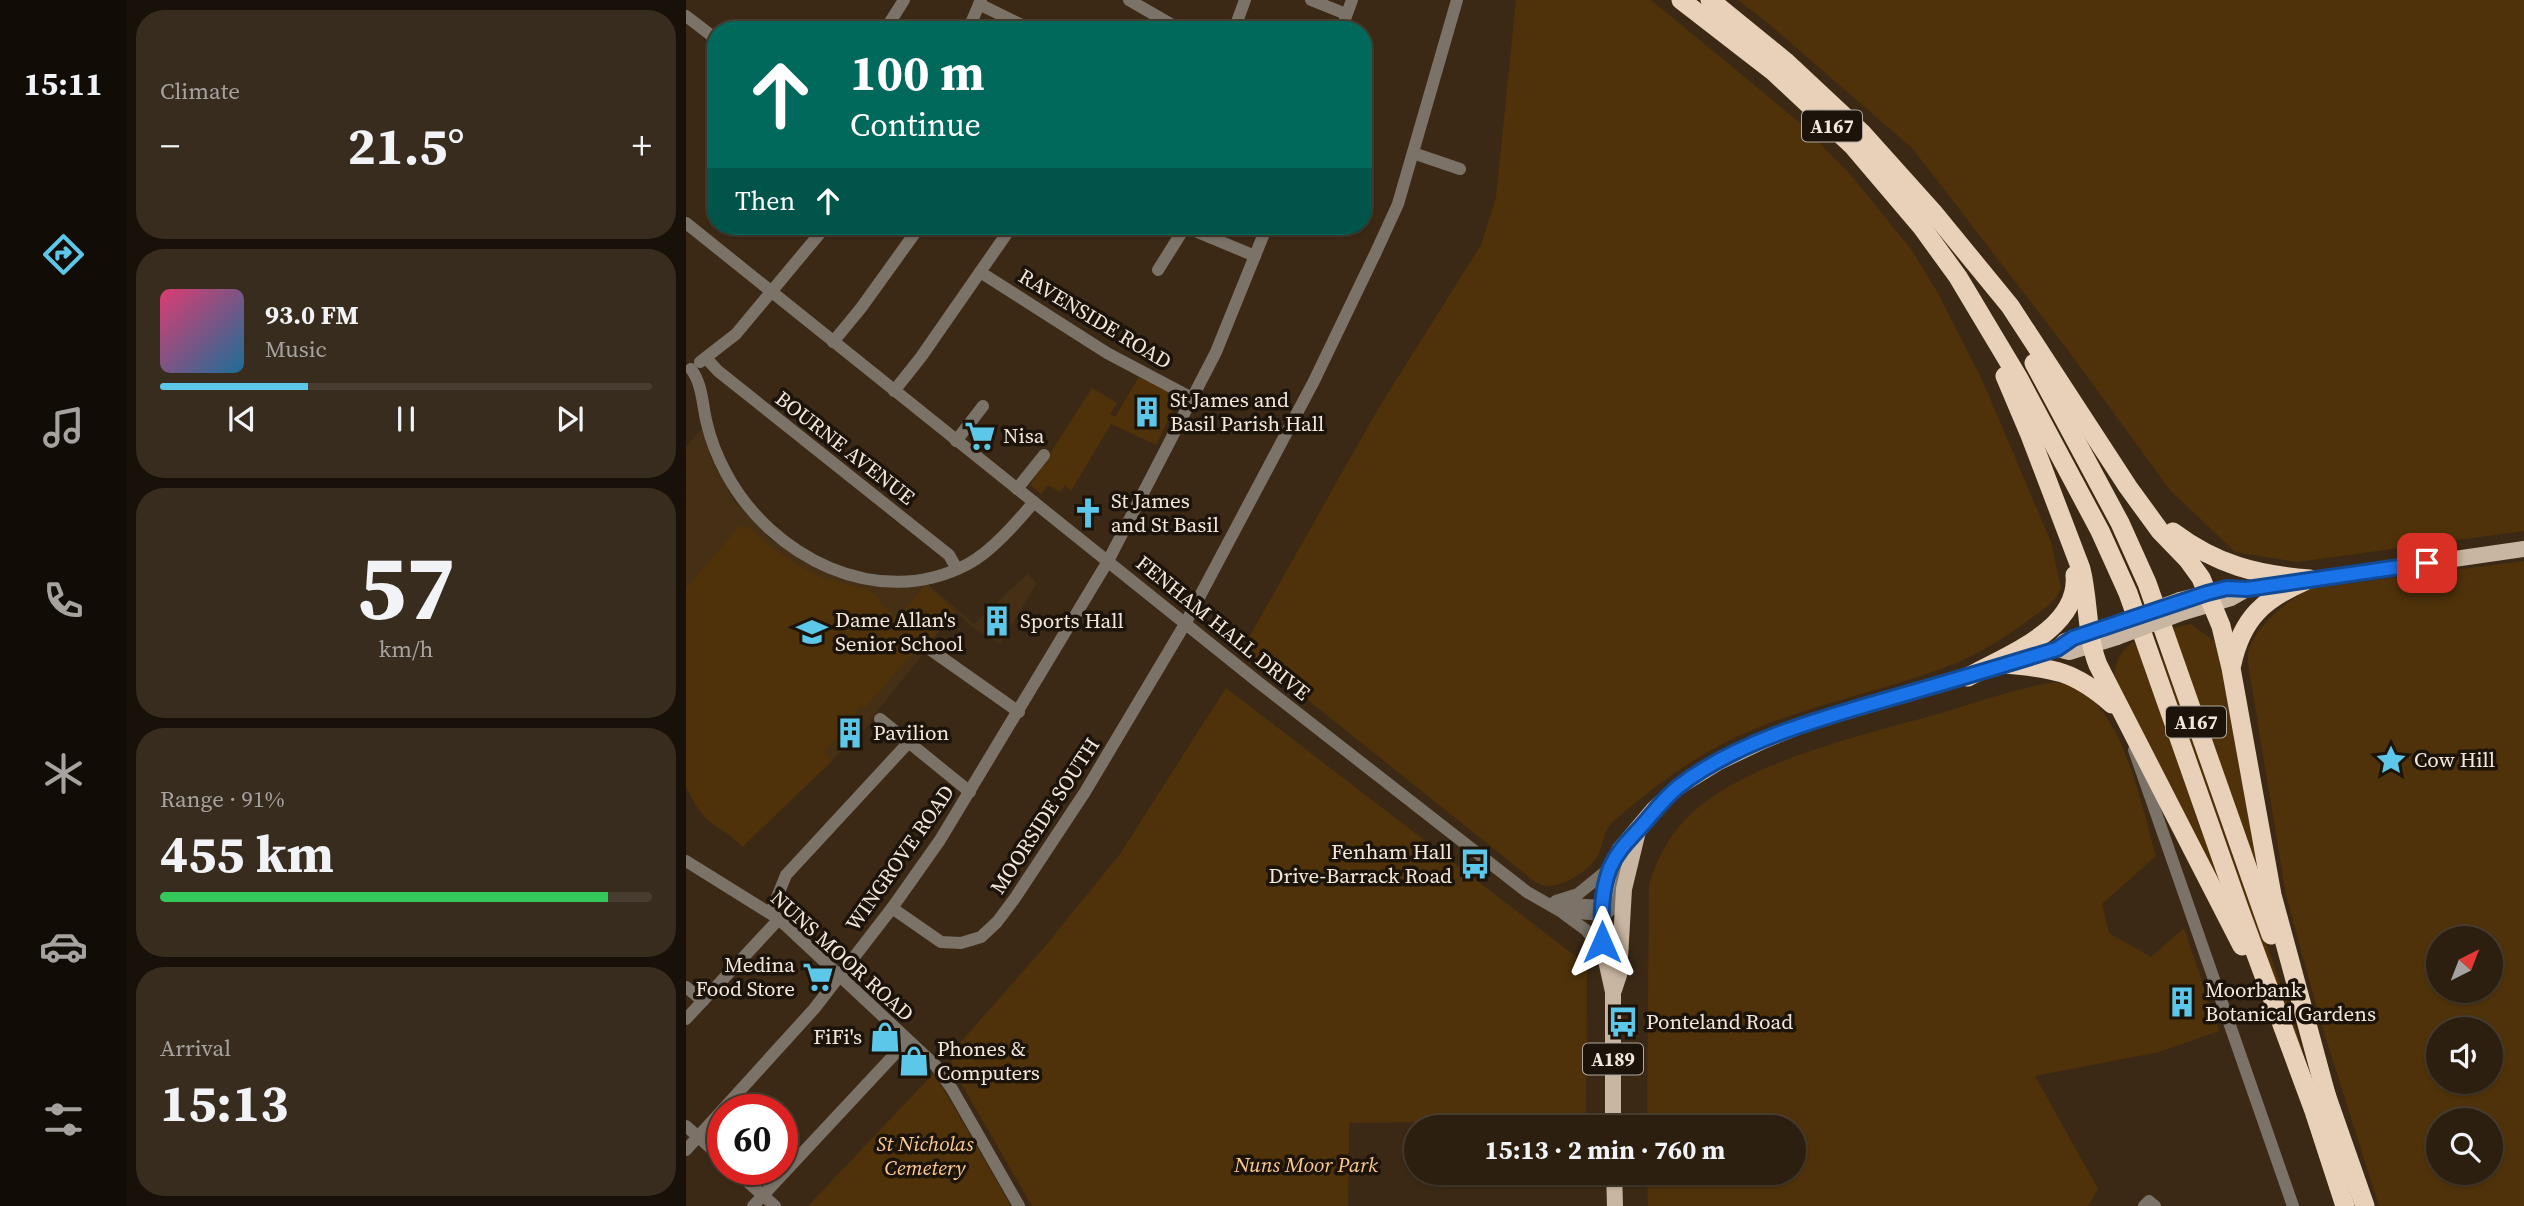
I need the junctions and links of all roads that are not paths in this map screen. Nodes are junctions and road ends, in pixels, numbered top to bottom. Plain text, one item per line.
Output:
1 (904, 0) edge
2 (1129, 0) edge
3 (1245, 0) edge
4 (1311, 0) edge
5 (1352, 0) edge
6 (1457, 0) edge
7 (1681, 0) edge
8 (1710, 0) edge
9 (980, 2) edge
10 (1346, 14) junction
11 (686, 16) edge
12 (891, 21) edge
13 (972, 21) edge
14 (1015, 21) edge
15 (1165, 21) edge
16 (1237, 21) edge
17 (1344, 21) edge
18 (707, 32) edge
19 (1413, 153) junction
20 (1460, 169) dead end
21 (686, 223) edge
22 (819, 235) edge
23 (913, 235) edge
24 (1006, 235) edge
25 (1179, 235) edge
26 (1205, 235) edge
27 (1263, 235) edge
28 (1255, 256) junction
29 (1973, 263) junction
30 (1158, 270) dead end
31 (980, 272) junction
32 (1958, 276) junction
33 (772, 292) junction
34 (833, 342) junction
35 (706, 358) junction
36 (689, 371) edge
37 (894, 391) junction
38 (1192, 398) junction
39 (983, 406) dead end
40 (956, 441) junction
41 (1044, 455) dead end
42 (2128, 487) junction
43 (1017, 489) junction
44 (1034, 502) junction
45 (2072, 543) junction
46 (2524, 549) edge
47 (1108, 561) junction
48 (957, 569) junction
49 (2310, 579) junction
50 (2209, 598) junction
51 (1185, 624) junction
52 (2091, 639) junction
53 (931, 650) dead end
54 (2005, 664) junction
55 (2231, 668) junction
56 (1968, 677) junction
57 (2118, 709) junction
58 (1019, 712) junction
59 (880, 719) dead end
60 (2130, 730) junction
61 (909, 742) junction
62 (970, 792) junction
63 (1637, 834) junction
64 (686, 861) edge
65 (1610, 868) junction
66 (1545, 902) junction
67 (892, 908) junction
68 (1562, 912) junction
69 (1609, 913) junction
70 (775, 916) junction
71 (1604, 956) junction
72 (839, 977) junction
73 (686, 987) edge
74 (1613, 992) junction
75 (703, 1001) junction
76 (686, 1019) edge
77 (907, 1041) junction
78 (2320, 1105) junction
79 (1613, 1115) edge
80 (686, 1126) edge
81 (698, 1137) junction
82 (707, 1145) edge
83 (686, 1150) edge
84 (751, 1185) edge
85 (1614, 1185) edge
86 (763, 1195) junction
87 (753, 1206) edge
88 (775, 1206) edge
89 (1019, 1206) edge
90 (1615, 1206) edge
91 (2144, 1206) edge
92 (2155, 1206) edge
93 (2292, 1206) edge
94 (2345, 1206) edge
95 (2365, 1206) edge

1 - 12 street
2 - 15 street
3 - 16 street
4 - 10 street
5 - 10 street
6 - 19 street, MOORSIDE SOUTH
7 - 32 highway, A167
8 - 29 highway, A167
9 - 13 street
9 - 14 street
10 - 17 street
11 - 18 street
19 - 20 street
19 - 51 street, MOORSIDE SOUTH
21 - 33 street, FENHAM HALL DRIVE
22 - 33 street
23 - 34 street
24 - 31 street
25 - 30 street
26 - 28 street
27 - 28 street, WINGROVE ROAD
28 - 38 street, WINGROVE ROAD
29 - 42 highway
29 - 78 highway, A167
31 - 37 street
31 - 38 street, RAVENSIDE ROAD
32 - 45 highway
32 - 78 highway, A167
33 - 34 street, FENHAM HALL DRIVE
33 - 35 street
34 - 37 street, FENHAM HALL DRIVE
35 - 36 street
35 - 48 street, BOURNE AVENUE
36 - 48 street
37 - 40 street, FENHAM HALL DRIVE
38 - 47 street, WINGROVE ROAD
39 - 40 street
40 - 43 street, FENHAM HALL DRIVE
41 - 43 street
42 - 49 highway
42 - 50 highway
43 - 44 street, FENHAM HALL DRIVE
44 - 47 street, FENHAM HALL DRIVE
44 - 48 street
45 - 52 highway
45 - 56 highway
46 - 49 main road, A189
47 - 51 street, FENHAM HALL DRIVE
47 - 58 street, WINGROVE ROAD
49 - 50 main road, A189
49 - 55 highway
50 - 52 main road, A189, bridge
50 - 55 highway
51 - 66 street, FENHAM HALL DRIVE
51 - 67 street, MOORSIDE SOUTH
52 - 54 main road, A189
52 - 57 highway
53 - 58 street
54 - 56 main road, A189
54 - 57 highway
55 - 78 highway
56 - 63 main road, A189
57 - 60 highway
58 - 62 street, WINGROVE ROAD
59 - 61 street
60 - 78 highway
60 - 93 street
61 - 62 street
61 - 70 street
62 - 67 street, WINGROVE ROAD
63 - 65 main road, A189
63 - 69 main road, A189
64 - 70 street, NUNS MOOR ROAD
65 - 66 street
65 - 69 main road, A189
66 - 68 street, FENHAM HALL DRIVE
66 - 69 street
67 - 72 street, WINGROVE ROAD
68 - 69 street, FENHAM HALL DRIVE
68 - 71 street
69 - 71 main road, A189
69 - 74 main road, A189
70 - 72 street, NUNS MOOR ROAD
70 - 75 street
71 - 74 main road, A189
72 - 77 street, NUNS MOOR ROAD
72 - 81 street, WINGROVE ROAD
73 - 75 street
74 - 79 main road, A189
75 - 76 street
77 - 86 street
77 - 89 street, NUNS MOOR ROAD
78 - 94 highway, A167
78 - 95 highway, A167
80 - 81 street
81 - 82 street
81 - 83 street, WINGROVE ROAD
84 - 86 street
85 - 90 main road
86 - 87 street
86 - 88 street
91 - 92 street

